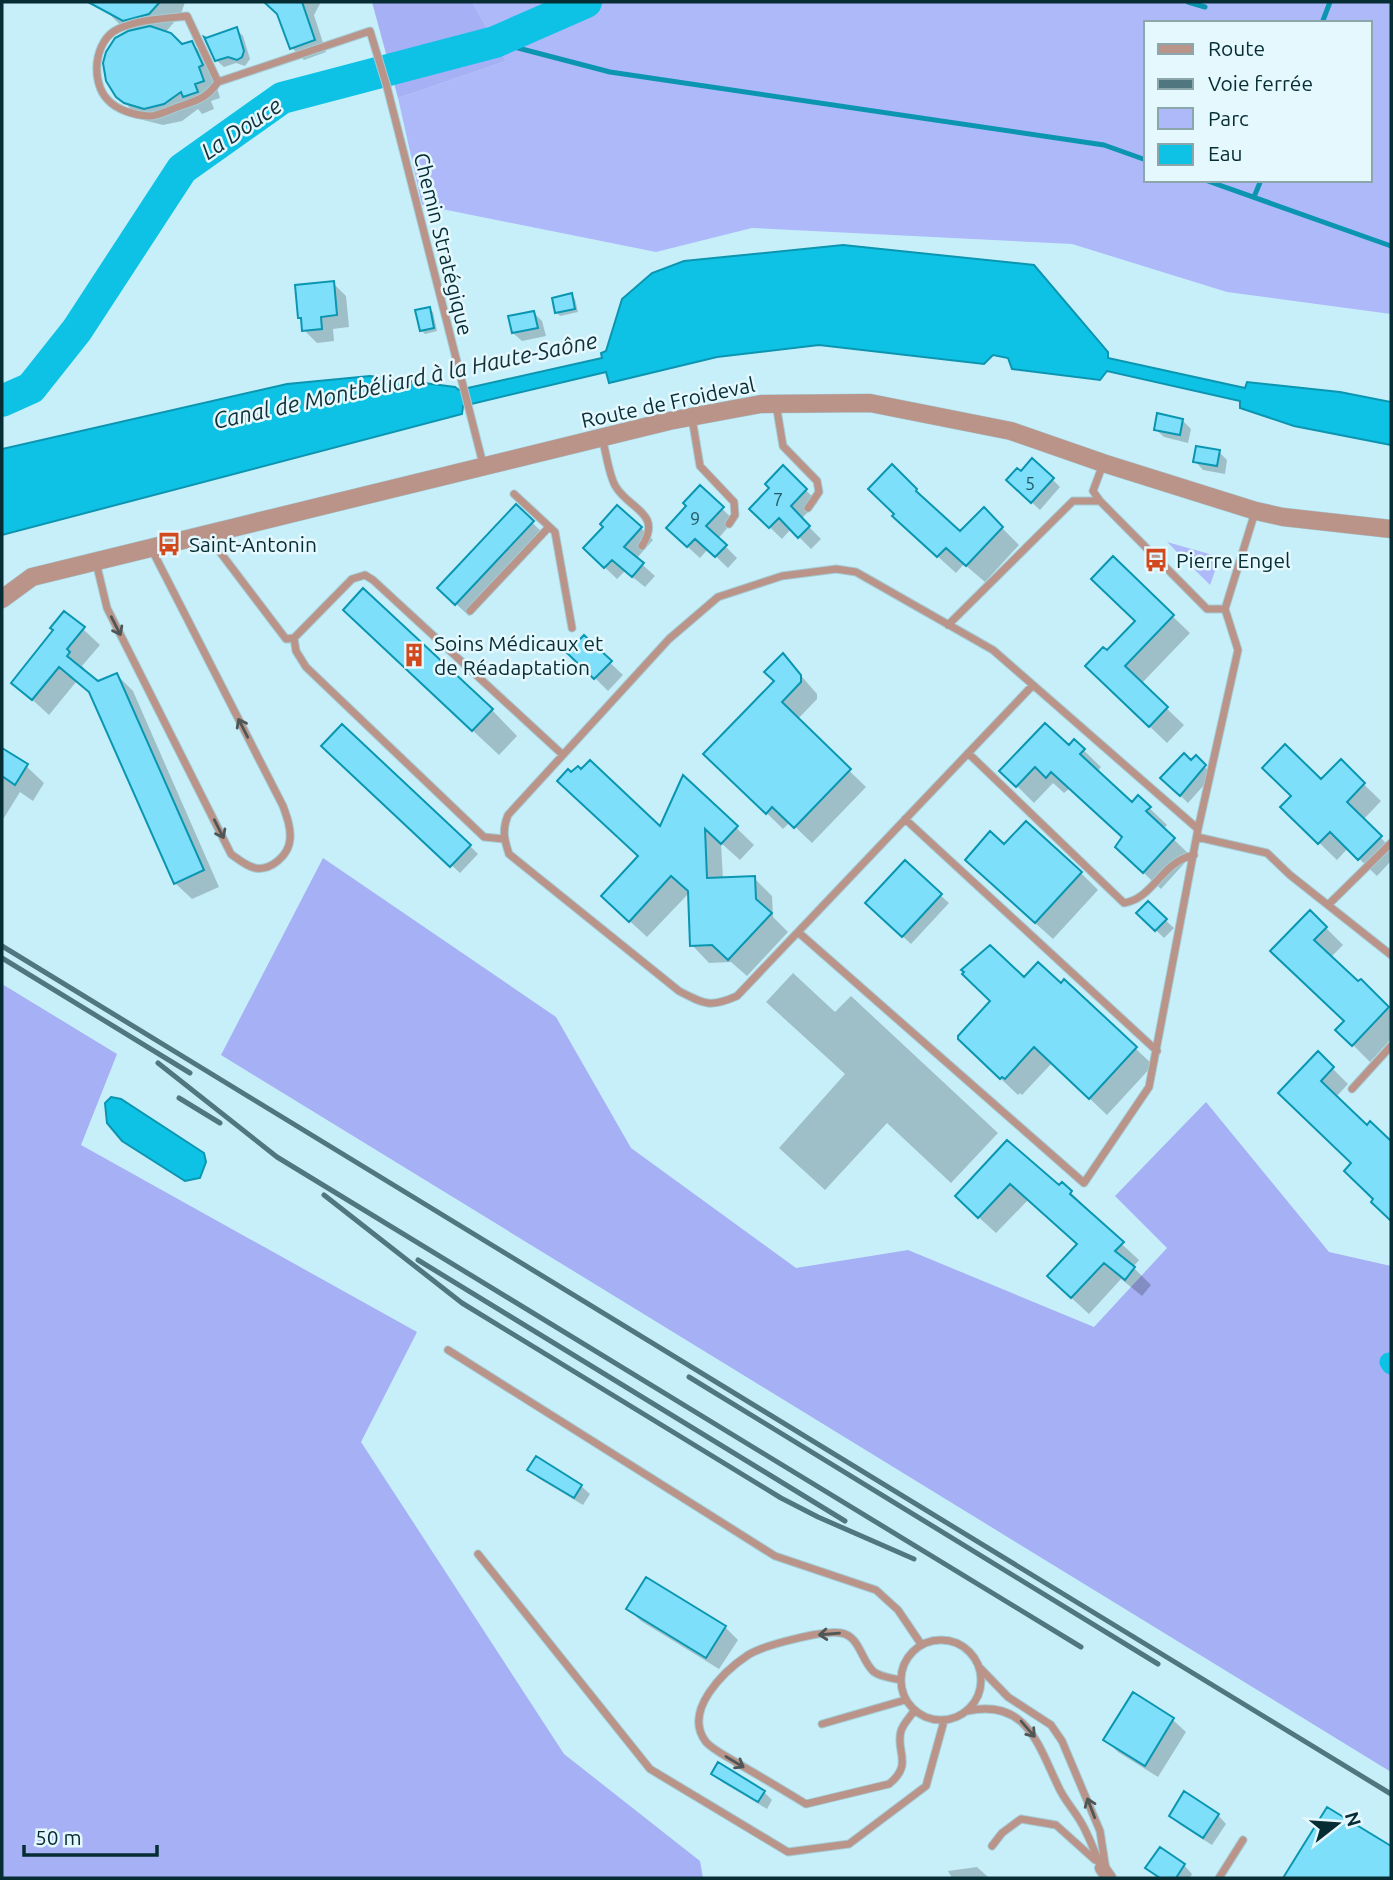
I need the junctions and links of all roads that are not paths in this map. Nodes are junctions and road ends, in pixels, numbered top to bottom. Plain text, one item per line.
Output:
1 (218, 82) junction
2 (776, 404) junction
3 (692, 417) junction
4 (602, 438) junction
5 (1103, 463) junction
6 (484, 466) junction
7 (514, 494) dead end
8 (1100, 501) junction
9 (808, 508) dead end
10 (1256, 511) junction
11 (729, 524) dead end
12 (549, 527) junction
13 (1391, 529) edge
14 (207, 535) junction
15 (642, 545) dead end
16 (151, 548) junction
17 (96, 562) junction
18 (2, 598) edge
19 (1225, 609) junction
20 (470, 611) dead end
21 (948, 625) junction
22 (572, 628) dead end
23 (294, 638) junction
24 (1033, 685) junction
25 (968, 753) junction
26 (563, 755) junction
27 (905, 820) junction
28 (1198, 833) junction
29 (504, 839) junction
30 (1391, 843) edge
31 (1194, 855) junction
32 (1328, 905) junction
33 (798, 932) junction
34 (1391, 955) edge
35 (1391, 1046) edge
36 (1157, 1051) junction
37 (1352, 1089) dead end
38 (448, 1350) dead end
39 (478, 1554) dead end
40 (921, 1644) junction
41 (979, 1667) junction
42 (900, 1679) junction
43 (905, 1700) junction
44 (914, 1712) junction
45 (967, 1712) junction
46 (944, 1721) junction
47 (822, 1724) dead end
48 (1243, 1840) dead end
49 (992, 1846) dead end
50 (1106, 1873) edge
51 (1219, 1878) edge

1 - 1 lane
1 - 6 lane, Chemin Stratégique
2 - 3 street, Route de Froideval
2 - 5 street, Route de Froideval
2 - 9 lane
3 - 4 street, Route de Froideval
3 - 11 lane
4 - 6 street, Route de Froideval
4 - 15 lane
5 - 8 lane
5 - 10 street, Route de Froideval
6 - 14 street, Route de Froideval
7 - 12 lane
8 - 19 lane
8 - 21 lane
10 - 13 street, Route de Froideval
10 - 19 lane
12 - 20 lane
12 - 22 lane
14 - 16 street, Route de Froideval
14 - 23 lane
16 - 17 street, Route de Froideval
17 -> 16 lane
17 - 18 street, Route de Froideval
19 - 28 lane
21 - 24 lane
21 - 26 lane
23 - 26 lane
23 - 29 lane
24 - 25 lane
24 - 28 lane
25 - 27 lane
25 - 31 lane
26 - 29 lane
27 - 33 lane
27 - 36 lane
28 - 31 lane
28 - 32 lane
29 - 33 lane
30 - 32 lane
31 - 36 lane
32 - 34 lane
33 - 36 lane
35 - 37 lane
38 - 40 lane
39 - 46 lane
40 - 41 lane
40 - 42 lane
41 - 45 lane
50 -> 41 lane
42 - 43 lane
42 -> 44 lane
43 - 44 lane
43 - 47 lane
44 - 46 lane
45 - 46 lane
45 -> 50 lane
48 - 51 lane
49 - 50 lane

